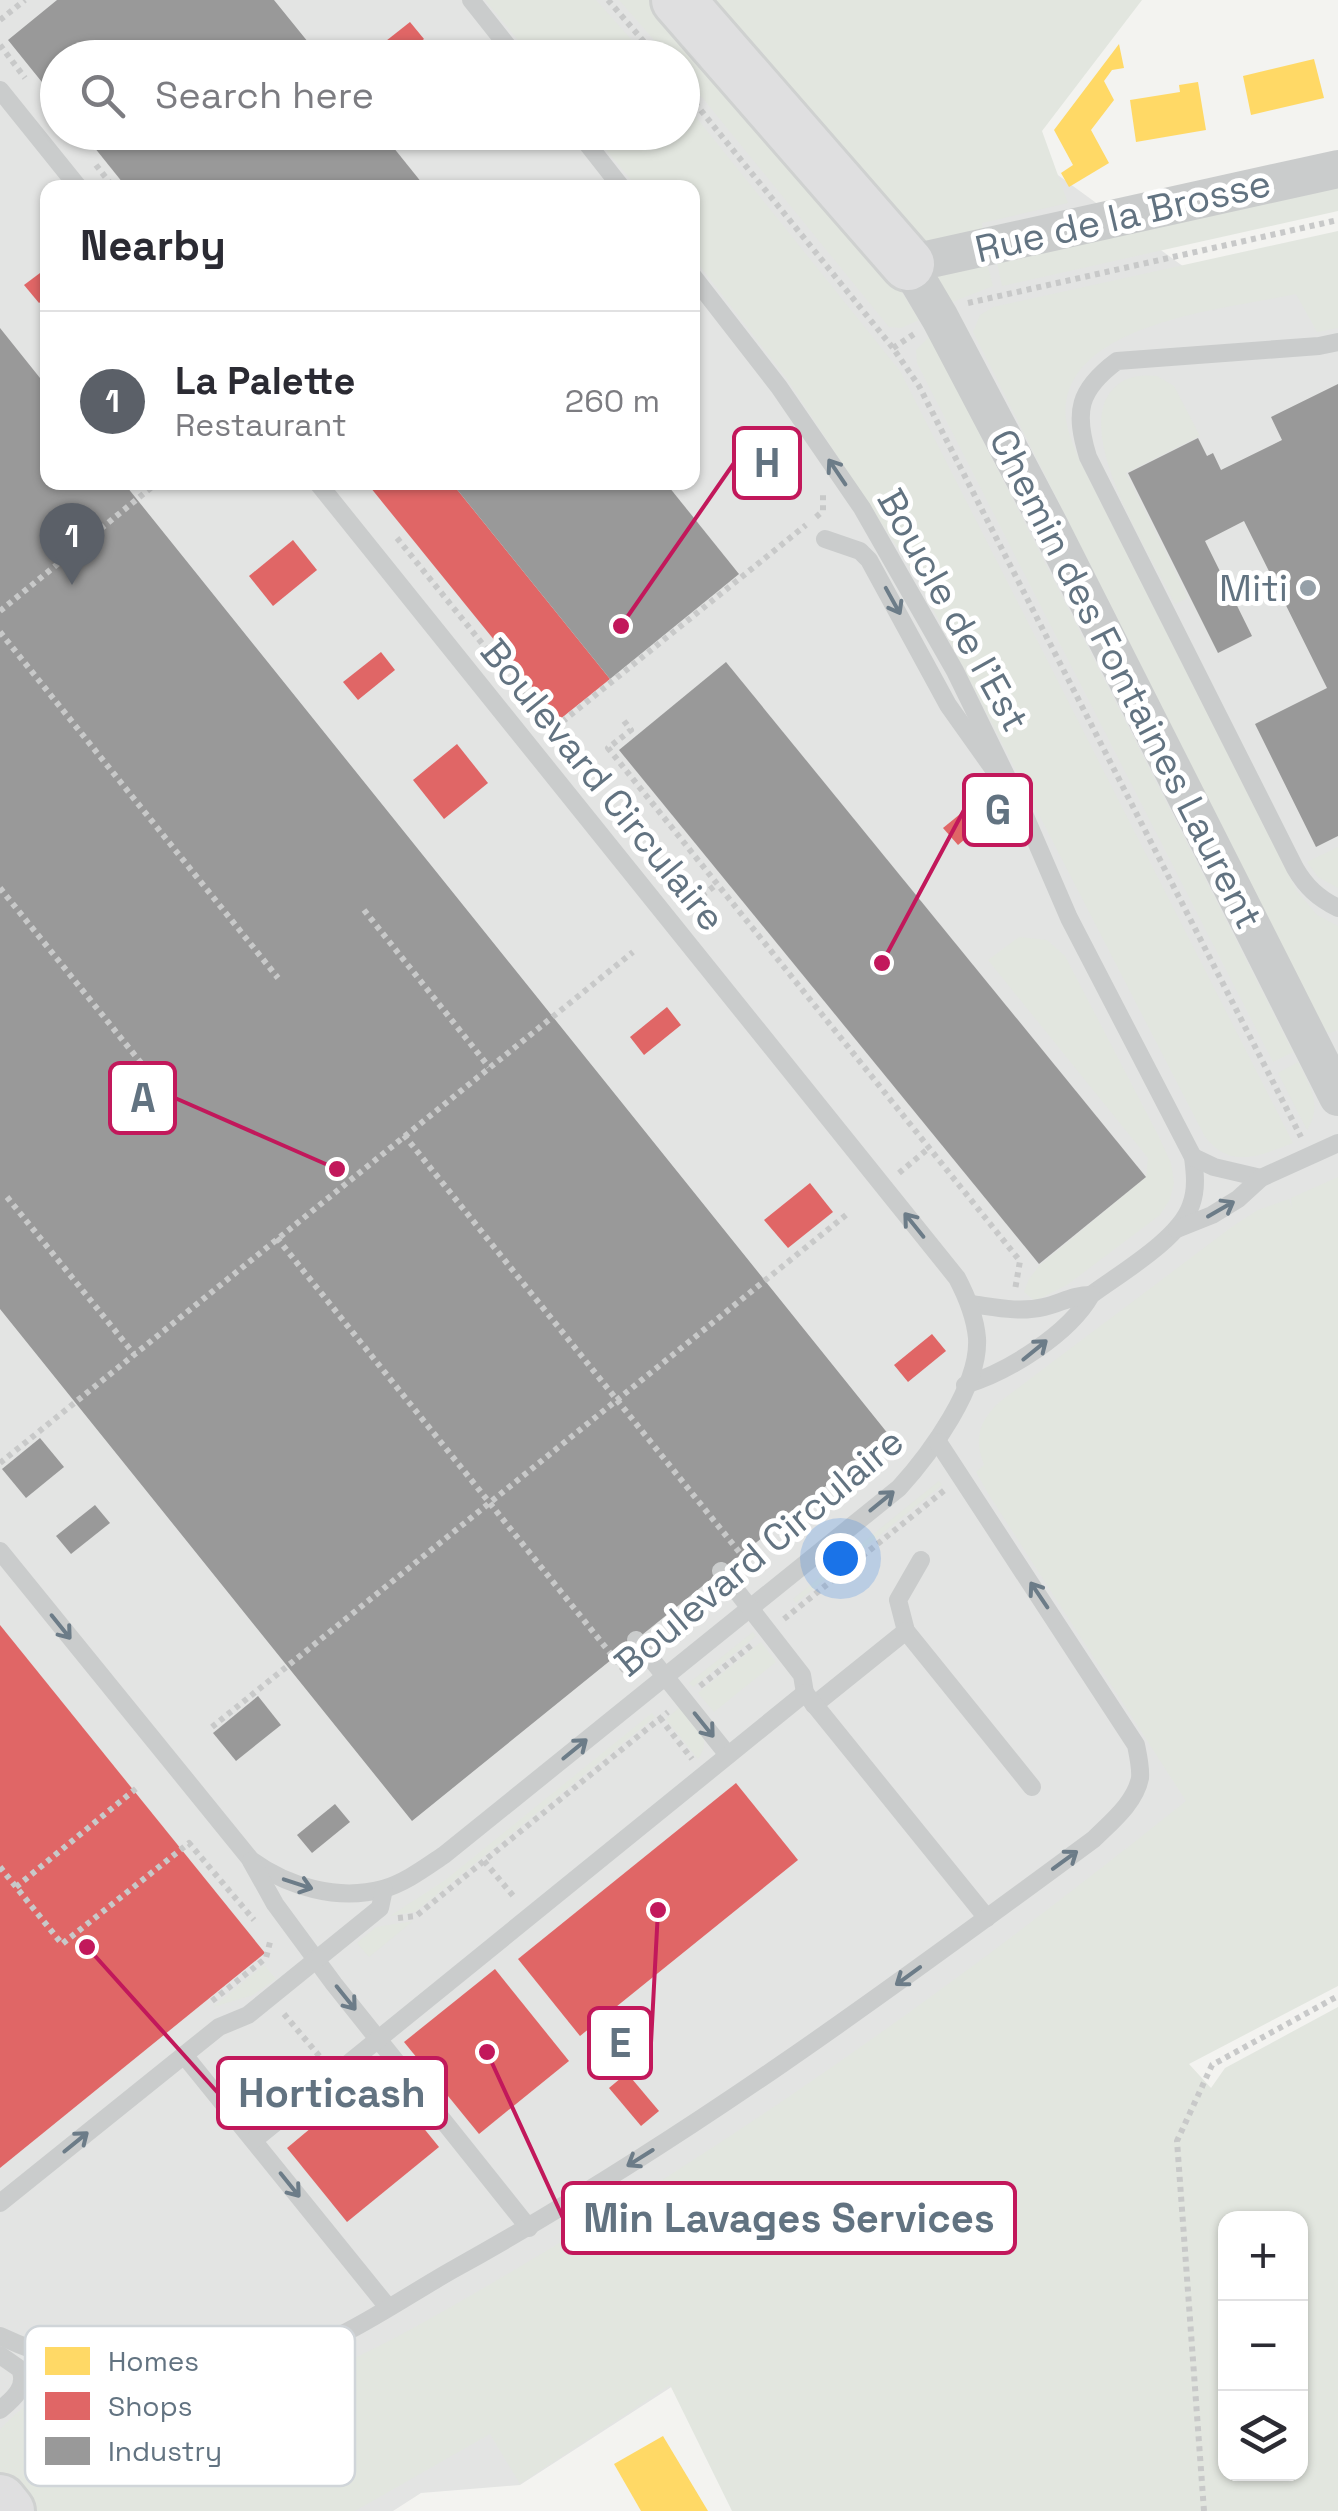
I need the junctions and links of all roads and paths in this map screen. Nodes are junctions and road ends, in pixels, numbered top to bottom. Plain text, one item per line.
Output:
1 (25, 0) edge
2 (471, 0) edge
3 (608, 0) edge
4 (678, 0) edge
5 (0, 20) edge
6 (503, 40) edge
7 (642, 40) edge
8 (0, 90) edge
9 (700, 109) edge
10 (40, 139) edge
11 (49, 150) edge
12 (592, 150) edge
13 (1338, 168) edge
14 (73, 180) edge
15 (616, 180) edge
16 (1338, 220) edge
17 (908, 264) junction
18 (700, 285) edge
19 (940, 318) junction
20 (1338, 342) edge
21 (893, 348) junction
22 (821, 485) dead end
23 (148, 490) edge
24 (323, 490) edge
25 (390, 529) dead end
26 (825, 539) dead end
27 (0, 611) edge
28 (0, 632) edge
29 (600, 691) junction
30 (608, 702) dead end
31 (624, 720) dead end
32 (1020, 802) junction
33 (717, 884) junction
34 (0, 888) edge
35 (1338, 908) edge
36 (686, 909) dead end
37 (364, 910) dead end
38 (633, 952) dead end
39 (278, 978) dead end
40 (489, 1067) junction
41 (154, 1079) dead end
42 (1338, 1097) edge
43 (404, 1136) junction
44 (1302, 1140) dead end
45 (1338, 1143) edge
46 (930, 1148) junction
47 (1193, 1157) junction
48 (898, 1174) dead end
49 (1261, 1178) junction
50 (7, 1197) dead end
51 (846, 1215) dead end
52 (1175, 1230) junction
53 (277, 1238) junction
54 (1091, 1295) junction
55 (1014, 1300) dead end
56 (970, 1304) junction
57 (134, 1354) junction
58 (965, 1386) junction
59 (617, 1400) junction
60 (938, 1442) junction
61 (0, 1463) edge
62 (946, 1488) dead end
63 (489, 1503) junction
64 (0, 1551) edge
65 (922, 1560) dead end
66 (752, 1568) dead end
67 (721, 1571) dead end
68 (750, 1606) junction
69 (779, 1622) dead end
70 (906, 1631) junction
71 (759, 1639) dead end
72 (636, 1640) dead end
73 (626, 1674) dead end
74 (665, 1676) junction
75 (696, 1690) dead end
76 (810, 1699) junction
77 (676, 1705) dead end
78 (654, 1710) dead end
79 (660, 1718) junction
80 (212, 1727) dead end
81 (728, 1755) junction
82 (696, 1764) dead end
83 (138, 1787) dead end
84 (1032, 1787) dead end
85 (251, 1860) junction
86 (484, 1861) junction
87 (0, 1867) edge
88 (16, 1887) junction
89 (384, 1889) junction
90 (518, 1903) dead end
91 (987, 1918) junction
92 (384, 1920) dead end
93 (318, 1959) junction
94 (1338, 1996) edge
95 (209, 2003) dead end
96 (284, 2013) dead end
97 (378, 2038) junction
98 (184, 2055) junction
99 (325, 2063) dead end
100 (254, 2140) junction
101 (0, 2203) edge
102 (529, 2228) junction
103 (387, 2306) junction
104 (354, 2326) edge
105 (0, 2336) edge
106 (25, 2348) edge
107 (0, 2355) edge
108 (0, 2410) edge
109 (0, 2501) edge
110 (8, 2511) edge
111 (1204, 2511) edge

1 - 5 path
2 - 6 lane
3 - 7 path
4 - 17 street
8 - 10 lane
9 - 21 path
11 - 14 lane
12 - 15 lane
13 - 17 street, Rue de la Brosse
16 - 19 path
17 - 19 street, Chemin des Fontaines Laurent
32 -> 18 lane, Boucle de l'Est
19 - 21 path
19 - 42 street, Chemin des Fontaines Laurent
20 - 35 lane
21 - 44 path
22 - 29 path
23 - 27 path
56 -> 24 lane, Boulevard Circulaire
25 - 29 path
26 -> 32 lane
28 - 39 path
29 - 30 path
31 - 33 path
32 - 47 lane, Boucle de l'Est
33 - 36 path
33 - 46 path
34 - 41 path
37 - 40 path
38 - 40 path
40 - 43 path
43 - 53 path
43 - 59 path
45 - 49 lane
46 - 48 path
46 - 55 path
47 - 49 lane
47 - 52 lane, Boucle de l'Est
52 -> 49 lane
50 - 57 path
51 - 59 path
52 - 54 lane, Boucle de l'Est
53 - 57 path
53 - 63 path
54 - 56 lane, Boucle de l'Est
58 -> 54 lane, Boucle de l'Est
56 - 58 lane, Boulevard Circulaire
57 - 61 path
58 - 60 lane, Boulevard Circulaire
59 - 63 path
59 - 66 path
68 -> 60 lane, Boulevard Circulaire
91 -> 60 lane
62 - 69 path
63 - 73 path
63 - 80 path
64 -> 85 lane, Boulevard Circulaire
65 - 70 lane
67 - 68 lane
68 - 74 lane, Boulevard Circulaire
68 - 76 lane
70 - 76 lane
70 - 84 lane
71 - 75 path
72 - 74 lane
74 -> 81 lane
89 -> 74 lane, Boulevard Circulaire
76 - 81 lane
76 - 91 lane
77 - 79 path
78 - 79 path
79 - 82 path
79 - 86 path
81 - 97 lane
83 - 88 path
85 -> 89 lane, Boulevard Circulaire
85 - 93 lane
86 - 90 path
86 - 92 path
87 - 88 path
88 - 95 path
89 - 93 lane
91 -> 102 lane
93 -> 97 lane
93 - 98 lane
94 - 111 path
96 - 99 path
97 - 100 lane
97 - 102 lane
98 - 100 lane
101 -> 98 lane
100 -> 103 lane
102 - 103 lane
103 - 104 lane
105 - 106 lane
107 - 108 lane
109 - 110 street

